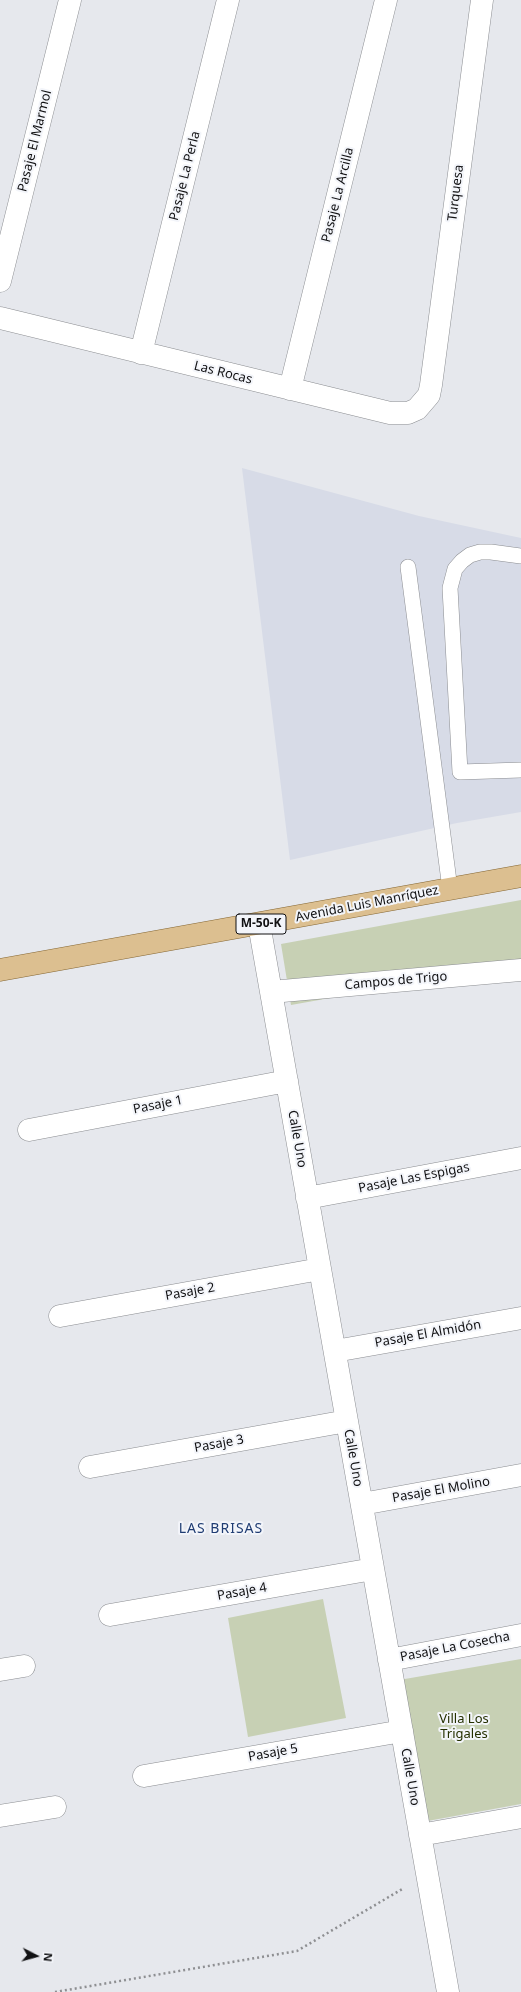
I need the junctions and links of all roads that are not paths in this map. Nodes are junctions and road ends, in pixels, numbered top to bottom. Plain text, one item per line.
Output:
1 (70, 0) edge
2 (228, 0) edge
3 (386, 0) edge
4 (482, 0) edge
5 (0, 282) edge
6 (0, 318) edge
7 (141, 353) junction
8 (431, 385) joint
9 (290, 389) junction
10 (521, 556) edge
11 (408, 567) dead end
12 (521, 770) edge
13 (521, 876) edge
14 (450, 889) junction
15 (259, 924) junction
16 (0, 970) edge
17 (521, 970) edge
18 (271, 992) junction
19 (287, 1081) junction
20 (29, 1130) dead end
21 (521, 1158) edge
22 (307, 1198) junction
23 (320, 1269) junction
24 (60, 1316) dead end
25 (521, 1318) edge
26 (334, 1351) junction
27 (347, 1421) junction
28 (90, 1467) dead end
29 (521, 1475) edge
30 (362, 1504) junction
31 (373, 1569) junction
32 (110, 1615) dead end
33 (521, 1635) edge
34 (389, 1660) junction
35 (24, 1666) dead end
36 (0, 1670) edge
37 (402, 1731) junction
38 (144, 1776) dead end
39 (56, 1807) dead end
40 (0, 1816) edge
41 (521, 1817) edge
42 (420, 1835) junction
43 (448, 1992) edge

1 - 5 street, Pasaje El Marmol
2 - 7 street, Pasaje La Perla
3 - 9 street, Pasaje La Arcilla
4 - 8 street, Turquesa
6 - 7 street, Las Rocas
7 - 9 street, Las Rocas
8 - 9 street, Las Rocas
10 - 12 lane
11 - 14 lane
13 - 14 main road, Avenida Luis Manríquez / M-50-K
14 - 15 main road, Avenida Luis Manríquez / M-50-K
15 - 16 main road, Avenida Luis Manríquez / M-50-K
15 - 18 street, Calle Uno
17 - 18 street, Campos de Trigo
18 - 19 street, Calle Uno
19 - 20 street, Pasaje 1
19 - 22 street, Calle Uno
21 - 22 street, Pasaje Las Espigas
22 - 23 street, Calle Uno
23 - 24 street, Pasaje 2
23 - 26 street, Calle Uno
25 - 26 street, Pasaje El Almidón
26 - 27 street, Calle Uno
27 - 28 street, Pasaje 3
27 - 30 street, Calle Uno
29 - 30 street, Pasaje El Molino
30 - 31 street, Calle Uno
31 - 32 street, Pasaje 4
31 - 34 street, Calle Uno
33 - 34 street, Pasaje La Cosecha
34 - 37 street, Calle Uno
35 - 36 street
37 - 38 street, Pasaje 5
37 - 42 street, Calle Uno
39 - 40 street
41 - 42 street
42 - 43 street, Calle Uno

